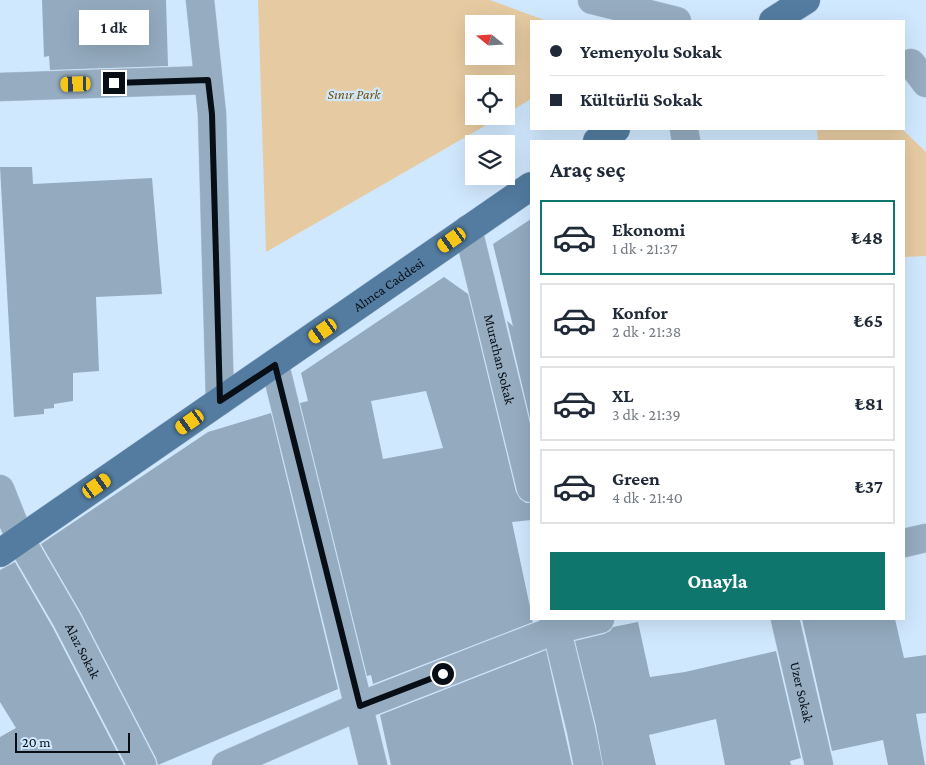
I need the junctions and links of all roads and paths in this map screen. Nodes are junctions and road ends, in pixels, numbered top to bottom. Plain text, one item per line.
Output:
1 (200, 0) edge
2 (592, 0) edge
3 (673, 20) edge
4 (208, 80) junction
5 (0, 87) edge
6 (614, 130) edge
7 (599, 140) edge
8 (530, 187) edge
9 (468, 229) junction
10 (275, 365) junction
11 (220, 401) junction
12 (530, 484) edge
13 (0, 489) edge
14 (926, 538) edge
15 (905, 543) edge
16 (10, 546) edge
17 (591, 620) edge
18 (785, 620) edge
19 (554, 624) edge
20 (360, 706) junction
21 (142, 765) edge
22 (226, 765) edge
23 (373, 765) edge
24 (588, 765) edge
25 (818, 765) edge

1 - 4 street
2 - 3 street
4 - 5 street
4 - 11 street
6 - 7 main road
8 - 9 main road, Alınca Caddesi
9 - 10 main road, Alınca Caddesi
9 - 12 street, Murathan Sokak
10 - 11 main road, Alınca Caddesi
10 - 20 street
11 - 16 main road, Alınca Caddesi
13 - 16 street, Alaz Sokak
14 - 15 street
16 - 21 street, Alaz Sokak
17 - 19 street
18 - 25 street, Uzer Sokak
19 - 20 street
19 - 24 street
20 - 22 street
20 - 23 street

